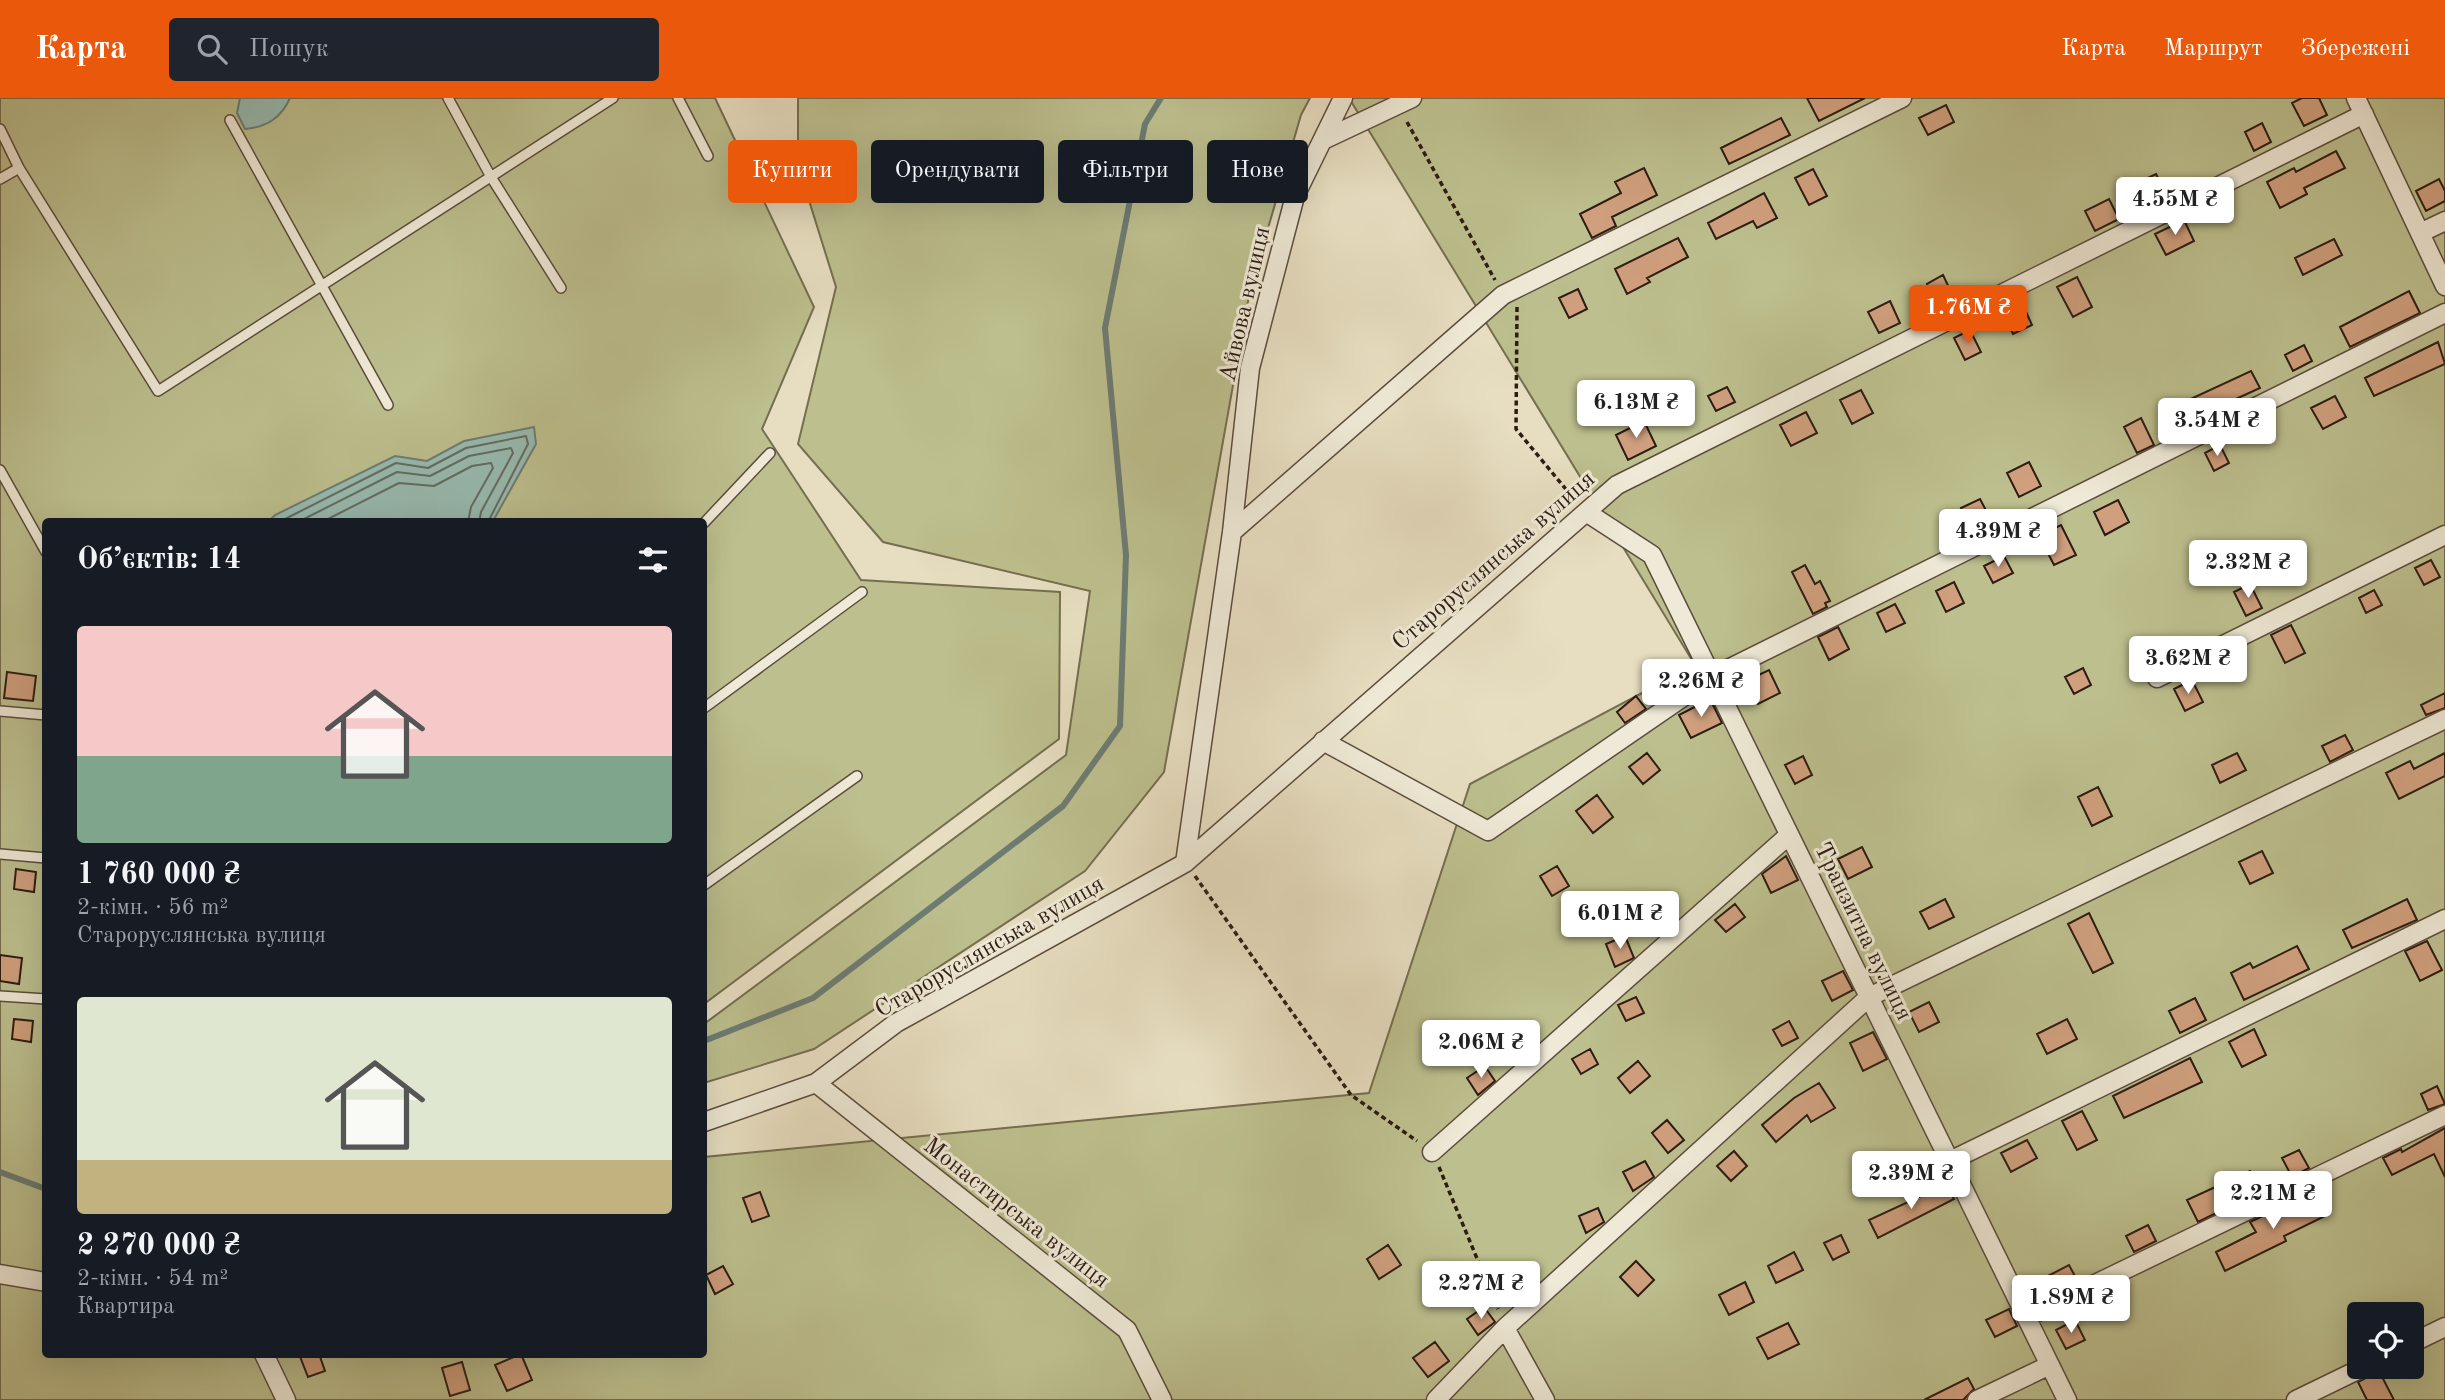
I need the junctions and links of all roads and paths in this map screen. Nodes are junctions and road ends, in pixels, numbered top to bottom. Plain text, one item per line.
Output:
1 (448, 98) edge
2 (613, 98) edge
3 (678, 98) edge
4 (1343, 98) edge
5 (1902, 98) edge
6 (1405, 101) edge
7 (2360, 106) edge
8 (230, 120) dead end
9 (0, 130) edge
10 (1323, 140) junction
11 (708, 156) dead end
12 (19, 168) junction
13 (491, 177) junction
14 (0, 179) edge
15 (2445, 221) edge
16 (2420, 233) junction
17 (321, 286) junction
18 (2445, 286) edge
19 (561, 288) dead end
20 (1510, 291) junction
21 (2445, 313) edge
22 (387, 405) dead end
23 (770, 453) dead end
24 (0, 470) edge
25 (1586, 512) junction
26 (707, 520) edge
27 (1232, 532) junction
28 (2445, 535) edge
29 (42, 545) edge
30 (862, 592) dead end
31 (1712, 677) junction
32 (2157, 678) dead end
33 (707, 706) edge
34 (0, 711) edge
35 (42, 715) edge
36 (2445, 719) edge
37 (1323, 741) junction
38 (857, 776) dead end
39 (1789, 835) junction
40 (0, 854) edge
41 (42, 858) edge
42 (1185, 863) junction
43 (707, 882) edge
44 (2445, 919) edge
45 (0, 996) edge
46 (1869, 997) junction
47 (42, 999) edge
48 (816, 1083) junction
49 (2445, 1115) edge
50 (707, 1121) edge
51 (1432, 1152) junction
52 (1950, 1161) junction
53 (0, 1273) edge
54 (42, 1281) edge
55 (2027, 1317) junction
56 (2445, 1327) edge
57 (1505, 1328) junction
58 (2424, 1337) edge
59 (266, 1358) edge
60 (2050, 1366) junction
61 (2347, 1375) edge
62 (286, 1400) edge
63 (1162, 1400) edge
64 (1436, 1400) edge
65 (1545, 1400) edge
66 (1977, 1400) edge
67 (2067, 1400) edge
68 (2296, 1400) edge

1 - 13 lane
2 - 13 lane
3 - 11 lane
4 - 10 street, Айвова вулиця
5 - 20 street
6 - 10 street
6 - 20 path
7 - 16 street
7 - 25 street, Староруслянська вулиця
8 - 17 lane
9 - 12 lane
10 - 27 street, Айвова вулиця
12 - 14 lane
12 - 17 lane
13 - 17 lane
13 - 19 lane
15 - 16 street
16 - 18 street
17 - 22 lane
20 - 25 path
20 - 27 street
21 - 31 street
23 - 26 lane
24 - 29 lane
25 - 31 street, Транзитна вулиця
25 - 37 street, Староруслянська вулиця
27 - 42 street
28 - 32 street
30 - 33 lane
31 - 37 street
31 - 39 street, Транзитна вулиця
34 - 35 lane
36 - 46 street
37 - 42 street, Староруслянська вулиця
38 - 43 lane
39 - 46 street, Транзитна вулиця
39 - 51 street
40 - 41 lane
42 - 48 street, Староруслянська вулиця
42 - 51 path
44 - 52 street
45 - 47 lane
46 - 52 street, Транзитна вулиця
46 - 57 street
48 - 50 street, Староруслянська вулиця
48 - 63 street, Монастирська вулиця
49 - 55 street
51 - 57 path
52 - 55 street, Транзитна вулиця
53 - 54 street
55 - 60 street, Транзитна вулиця
56 - 58 street
57 - 64 street
57 - 65 street
59 - 62 street
60 - 66 street
60 - 67 street, Транзитна вулиця
61 - 68 street

